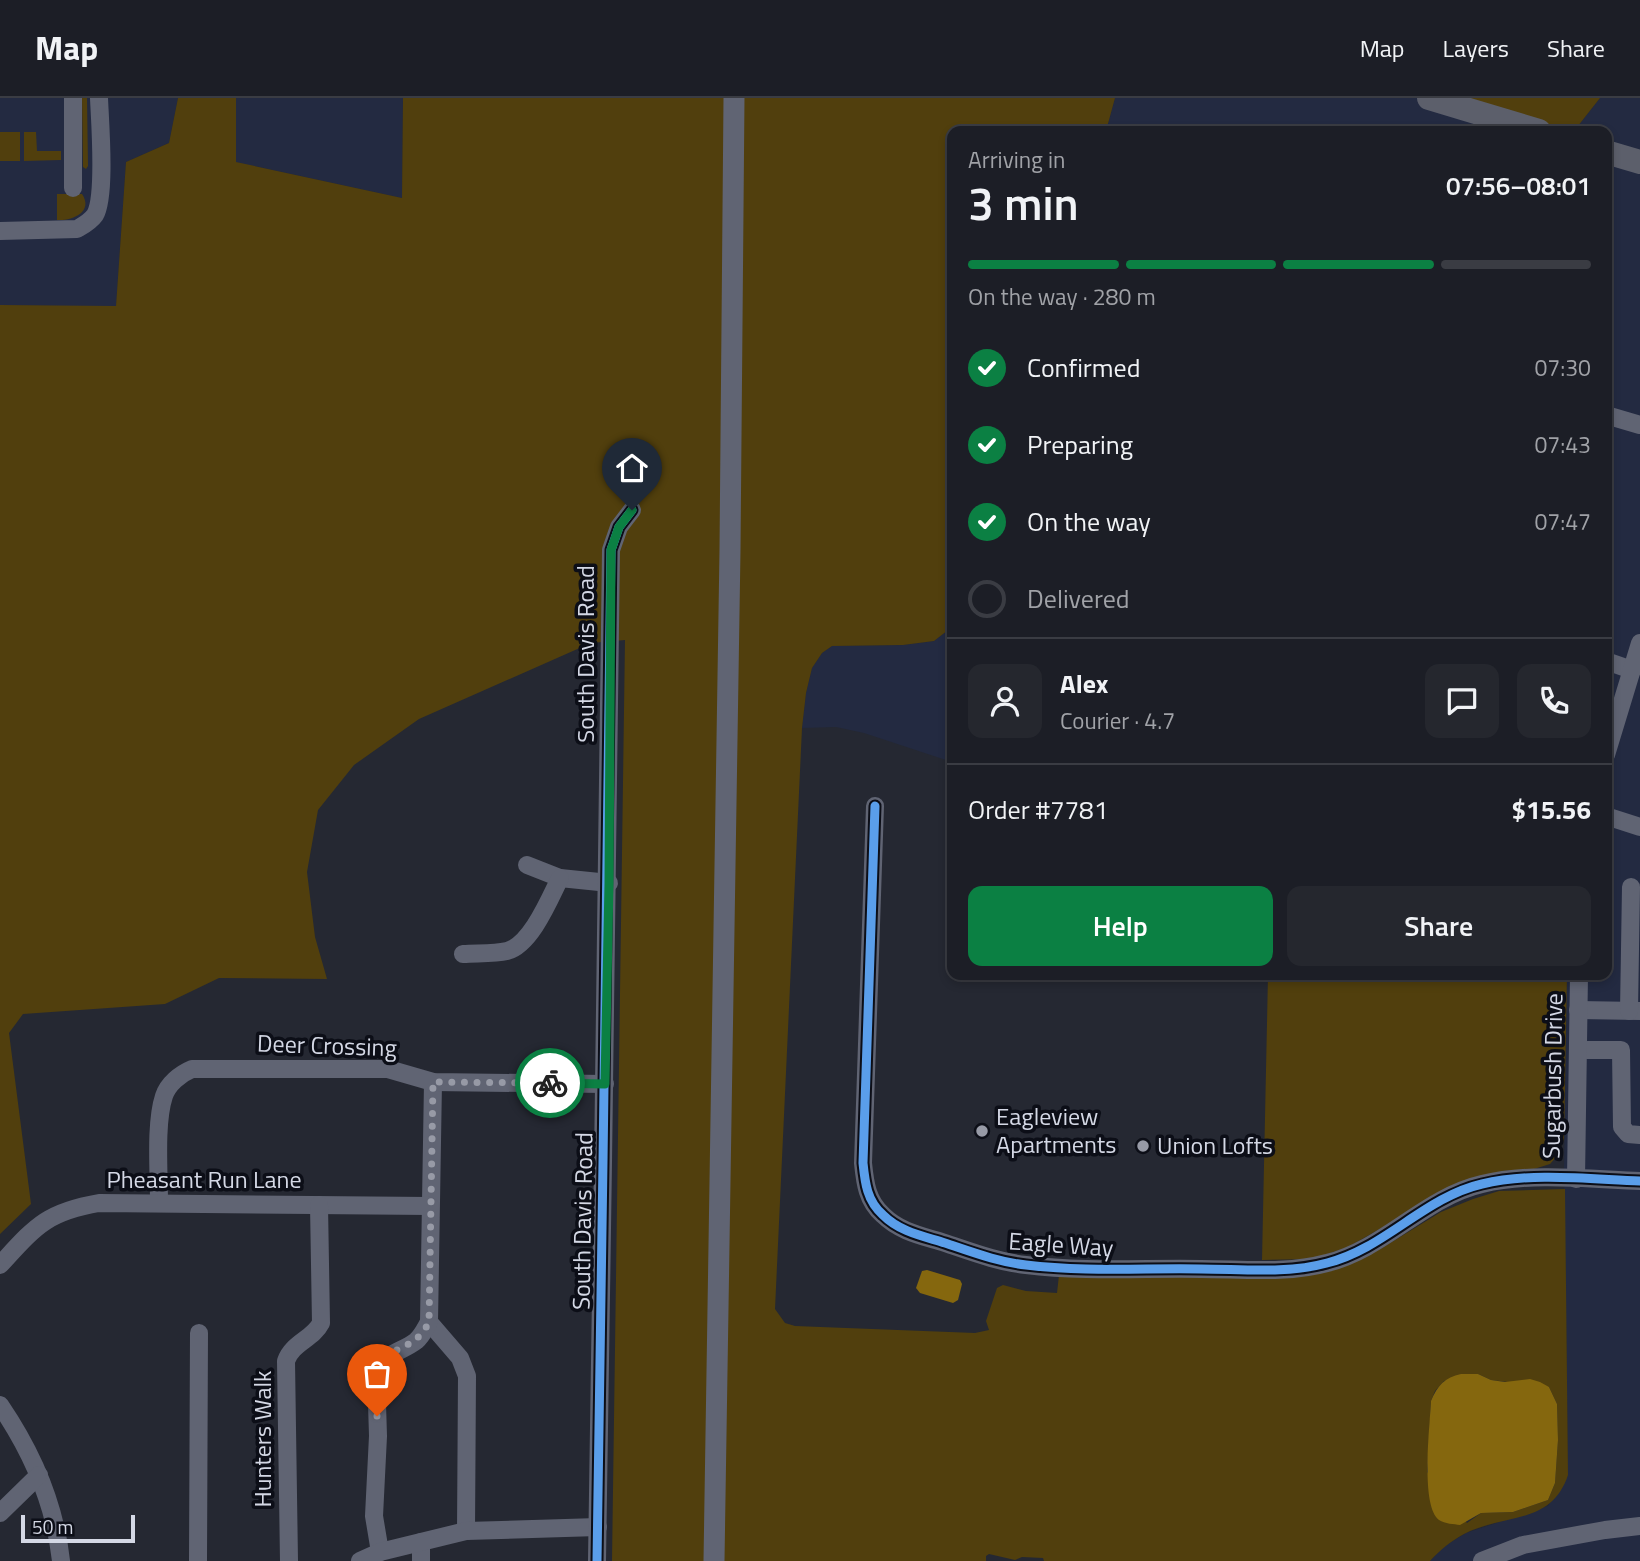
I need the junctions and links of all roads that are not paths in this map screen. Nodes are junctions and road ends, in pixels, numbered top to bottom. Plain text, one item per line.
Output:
1 (74, 98) edge
2 (99, 98) edge
3 (734, 98) edge
4 (1429, 98) edge
5 (1522, 126) edge
6 (1612, 154) edge
7 (1640, 162) edge
8 (74, 188) dead end
9 (0, 231) edge
10 (1612, 417) edge
11 (1640, 425) edge
12 (632, 510) dead end
13 (1640, 643) edge
14 (1612, 663) edge
15 (1632, 670) junction
16 (1612, 735) edge
17 (875, 806) dead end
18 (1612, 818) edge
19 (1640, 827) edge
20 (527, 866) dead end
21 (560, 878) junction
22 (609, 883) junction
23 (1631, 887) dead end
24 (463, 954) dead end
25 (1579, 980) edge
26 (1578, 1010) junction
27 (1635, 1011) edge
28 (1578, 1050) junction
29 (433, 1082) junction
30 (605, 1084) junction
31 (1640, 1135) edge
32 (1576, 1179) junction
33 (1640, 1181) edge
34 (159, 1202) junction
35 (319, 1205) junction
36 (430, 1206) junction
37 (0, 1265) edge
38 (429, 1322) junction
39 (200, 1332) dead end
40 (0, 1405) edge
41 (39, 1475) junction
42 (0, 1513) edge
43 (1640, 1526) edge
44 (598, 1527) junction
45 (466, 1531) junction
46 (421, 1542) junction
47 (380, 1552) junction
48 (61, 1561) edge
49 (198, 1561) edge
50 (289, 1561) edge
51 (360, 1561) edge
52 (421, 1561) edge
53 (597, 1561) edge
54 (714, 1561) edge
55 (1482, 1561) edge

1 - 8 street
2 - 9 street
3 - 54 main road
4 - 5 highway
6 - 7 highway
10 - 11 street
12 - 22 street, South Davis Road
13 - 15 street
14 - 15 street
15 - 16 street
17 - 32 street, Eagle Way
18 - 19 street
20 - 21 street
21 - 22 street
21 - 24 street
22 - 30 street, South Davis Road
23 - 27 street
25 - 26 street, Sugarbush Drive
26 - 27 street
26 - 28 street, Sugarbush Drive
28 - 31 street
28 - 32 street, Sugarbush Drive
29 - 30 street, Deer Crossing
29 - 34 street, Deer Crossing
29 - 36 street
30 - 44 street, South Davis Road
32 - 33 street, Eagle Way
34 - 35 street, Pheasant Run Lane
34 - 37 street, Pheasant Run Lane
35 - 36 street, Pheasant Run Lane
35 - 50 street, Hunters Walk
36 - 38 street
38 - 45 street
38 - 47 street
39 - 49 street
40 - 41 street
41 - 42 street
41 - 48 street
43 - 55 street
44 - 45 street
44 - 53 street, South Davis Road
45 - 46 street
46 - 47 street
46 - 52 street
47 - 51 street

